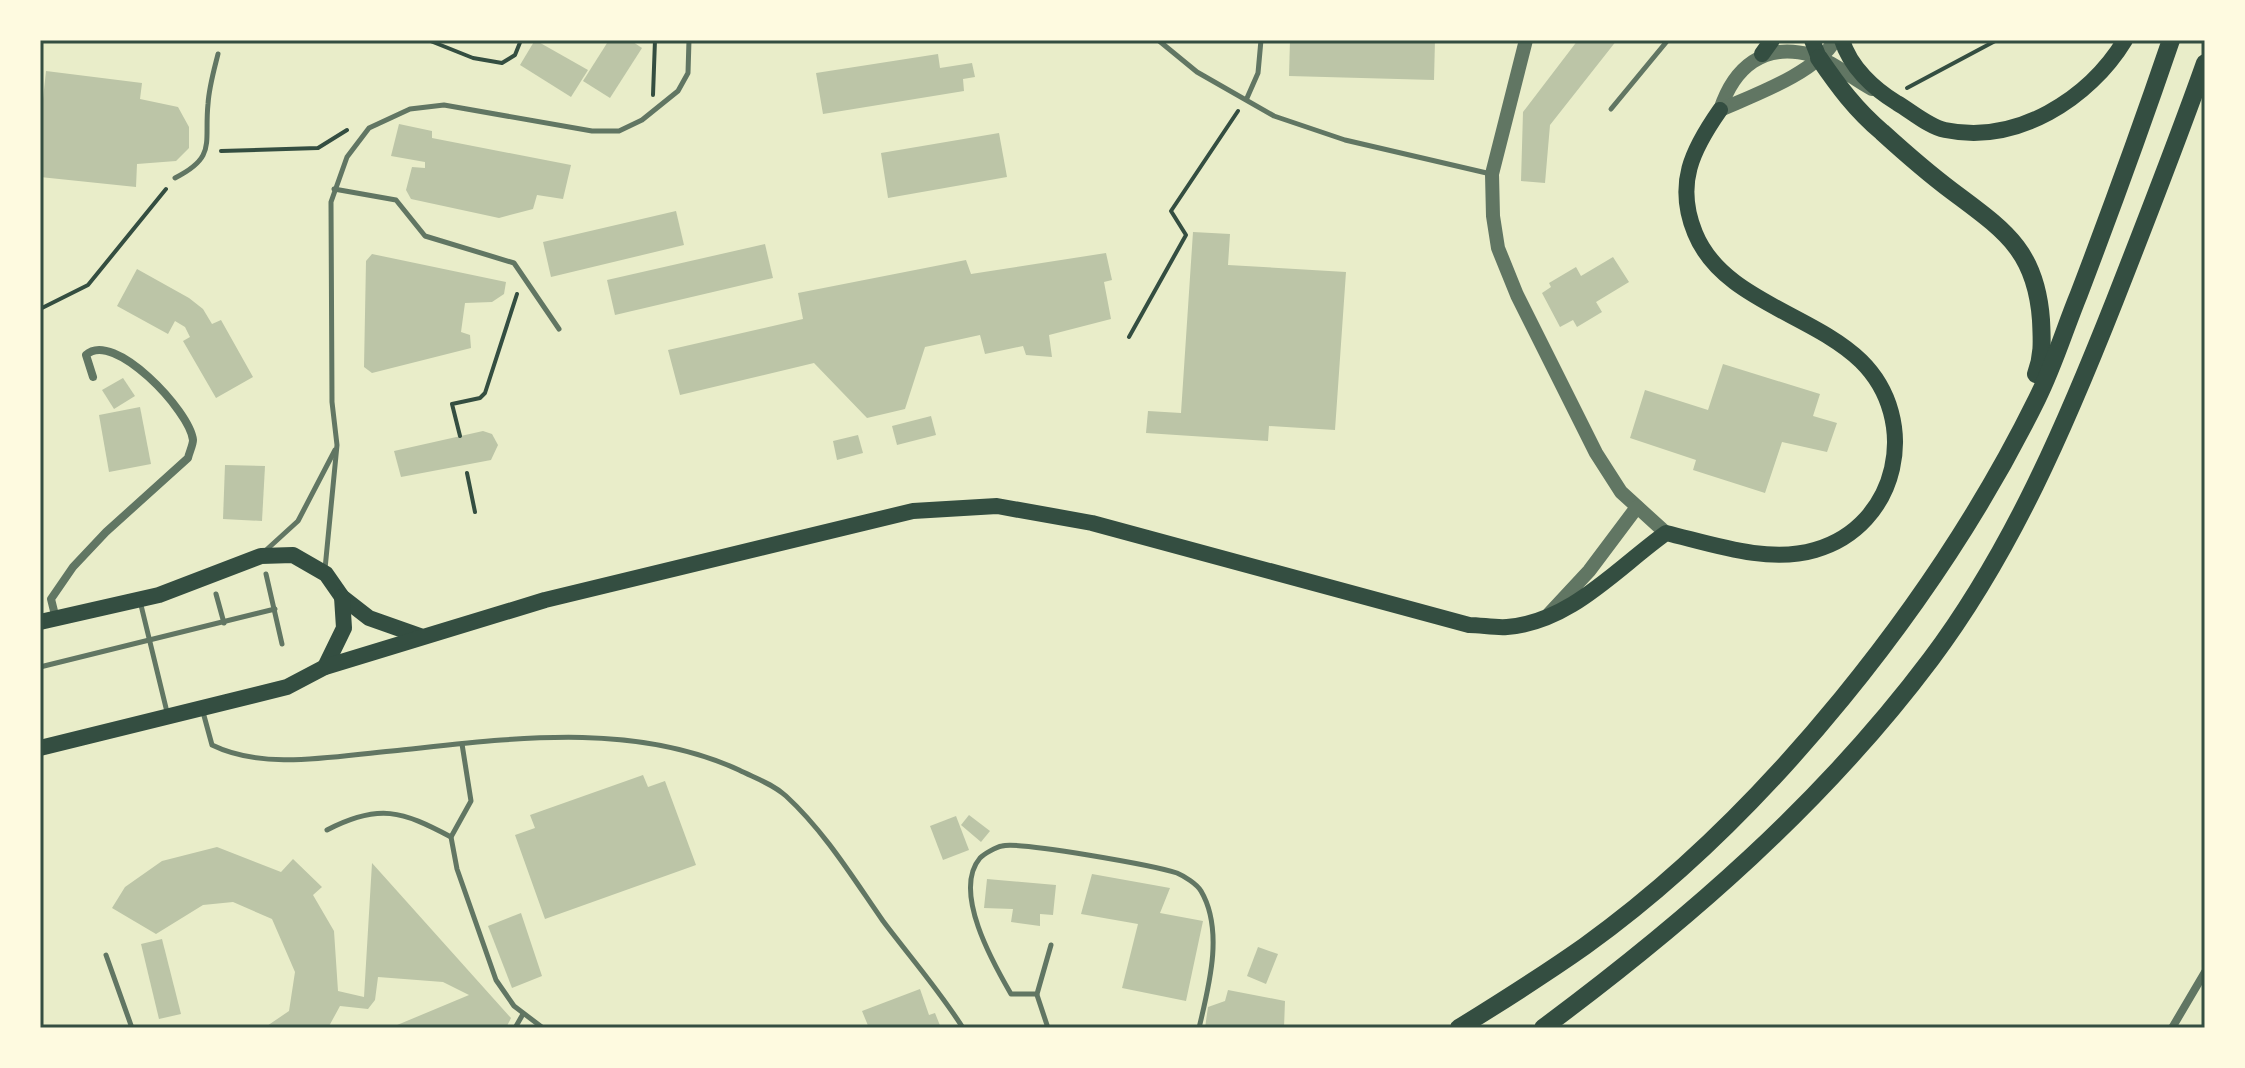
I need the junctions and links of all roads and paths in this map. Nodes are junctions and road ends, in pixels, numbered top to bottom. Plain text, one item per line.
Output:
1 (428, 40) edge
2 (521, 40) edge
3 (655, 40) edge
4 (689, 40) edge
5 (1158, 40) edge
6 (1261, 40) edge
7 (1526, 40) edge
8 (1668, 40) edge
9 (1772, 40) edge
10 (1812, 40) edge
11 (1835, 40) edge
12 (1842, 40) edge
13 (1997, 40) edge
14 (2125, 40) edge
15 (2171, 40) edge
16 (218, 54) dead end
17 (1762, 54) junction
18 (1819, 58) junction
19 (2205, 63) edge
20 (1886, 96) junction
21 (2205, 96) edge
22 (1247, 98) junction
23 (663, 105) junction
24 (1611, 109) dead end
25 (1720, 110) junction
26 (369, 128) junction
27 (208, 152) junction
28 (2173, 152) junction
29 (1492, 174) junction
30 (175, 178) joint
31 (334, 189) junction
32 (522, 276) junction
33 (40, 309) edge
34 (559, 329) dead end
35 (1129, 337) dead end
36 (93, 377) dead end
37 (460, 436) dead end
38 (337, 445) junction
39 (2009, 452) junction
40 (467, 473) dead end
41 (1637, 507) junction
42 (475, 512) dead end
43 (1666, 533) junction
44 (261, 556) junction
45 (266, 574) dead end
46 (326, 574) junction
47 (216, 594) dead end
48 (342, 597) junction
49 (139, 600) junction
50 (275, 609) junction
51 (1547, 616) junction
52 (48, 620) edge
53 (224, 623) junction
54 (421, 636) junction
55 (149, 641) junction
56 (282, 644) dead end
57 (40, 667) edge
58 (325, 667) junction
59 (202, 707) junction
60 (168, 715) junction
61 (462, 744) junction
62 (40, 748) edge
63 (327, 830) dead end
64 (451, 837) junction
65 (1051, 945) dead end
66 (106, 955) dead end
67 (2205, 972) edge
68 (1037, 994) junction
69 (523, 1014) junction
70 (132, 1028) edge
71 (515, 1028) edge
72 (543, 1028) edge
73 (963, 1028) edge
74 (1048, 1028) edge
75 (1199, 1028) edge
76 (1459, 1028) edge
77 (1543, 1028) edge
78 (2172, 1028) edge

1 - 2 path
3 - 23 path
4 - 23 lane
5 - 22 lane
6 - 22 lane
7 - 29 street
8 - 24 lane
9 - 17 main road
10 - 18 main road
11 - 18 street
12 - 20 main road
13 - 20 path
14 - 20 main road
15 - 39 highway
16 - 27 lane
17 - 18 street
17 - 25 street
18 - 20 street
18 - 25 street
18 - 39 highway
19 - 28 highway
21 - 28 highway
22 - 29 lane
22 - 35 path
23 - 26 lane
25 - 43 main road
26 - 27 path
26 - 31 lane
27 - 30 lane
28 - 77 highway
29 - 41 street
30 - 33 path
31 - 32 lane
31 - 38 lane
32 - 34 lane
32 - 37 path
36 - 52 street
38 - 44 lane
38 - 46 lane
39 - 76 highway
40 - 42 path
41 - 43 street
41 - 51 street
43 - 51 main road
44 - 46 main road
44 - 49 main road
45 - 50 lane
46 - 48 main road
47 - 53 lane
48 - 54 main road
48 - 58 main road
49 - 52 main road
49 - 55 lane
50 - 53 lane
50 - 56 lane
51 - 54 main road
53 - 55 lane
54 - 58 main road
55 - 57 lane
55 - 60 lane
58 - 59 main road
59 - 60 main road
59 - 61 lane
60 - 62 main road
61 - 64 lane
61 - 73 lane
63 - 64 lane
64 - 69 lane
65 - 68 lane
66 - 70 lane
67 - 78 street
68 - 74 lane
68 - 75 lane
69 - 71 lane
69 - 72 lane

